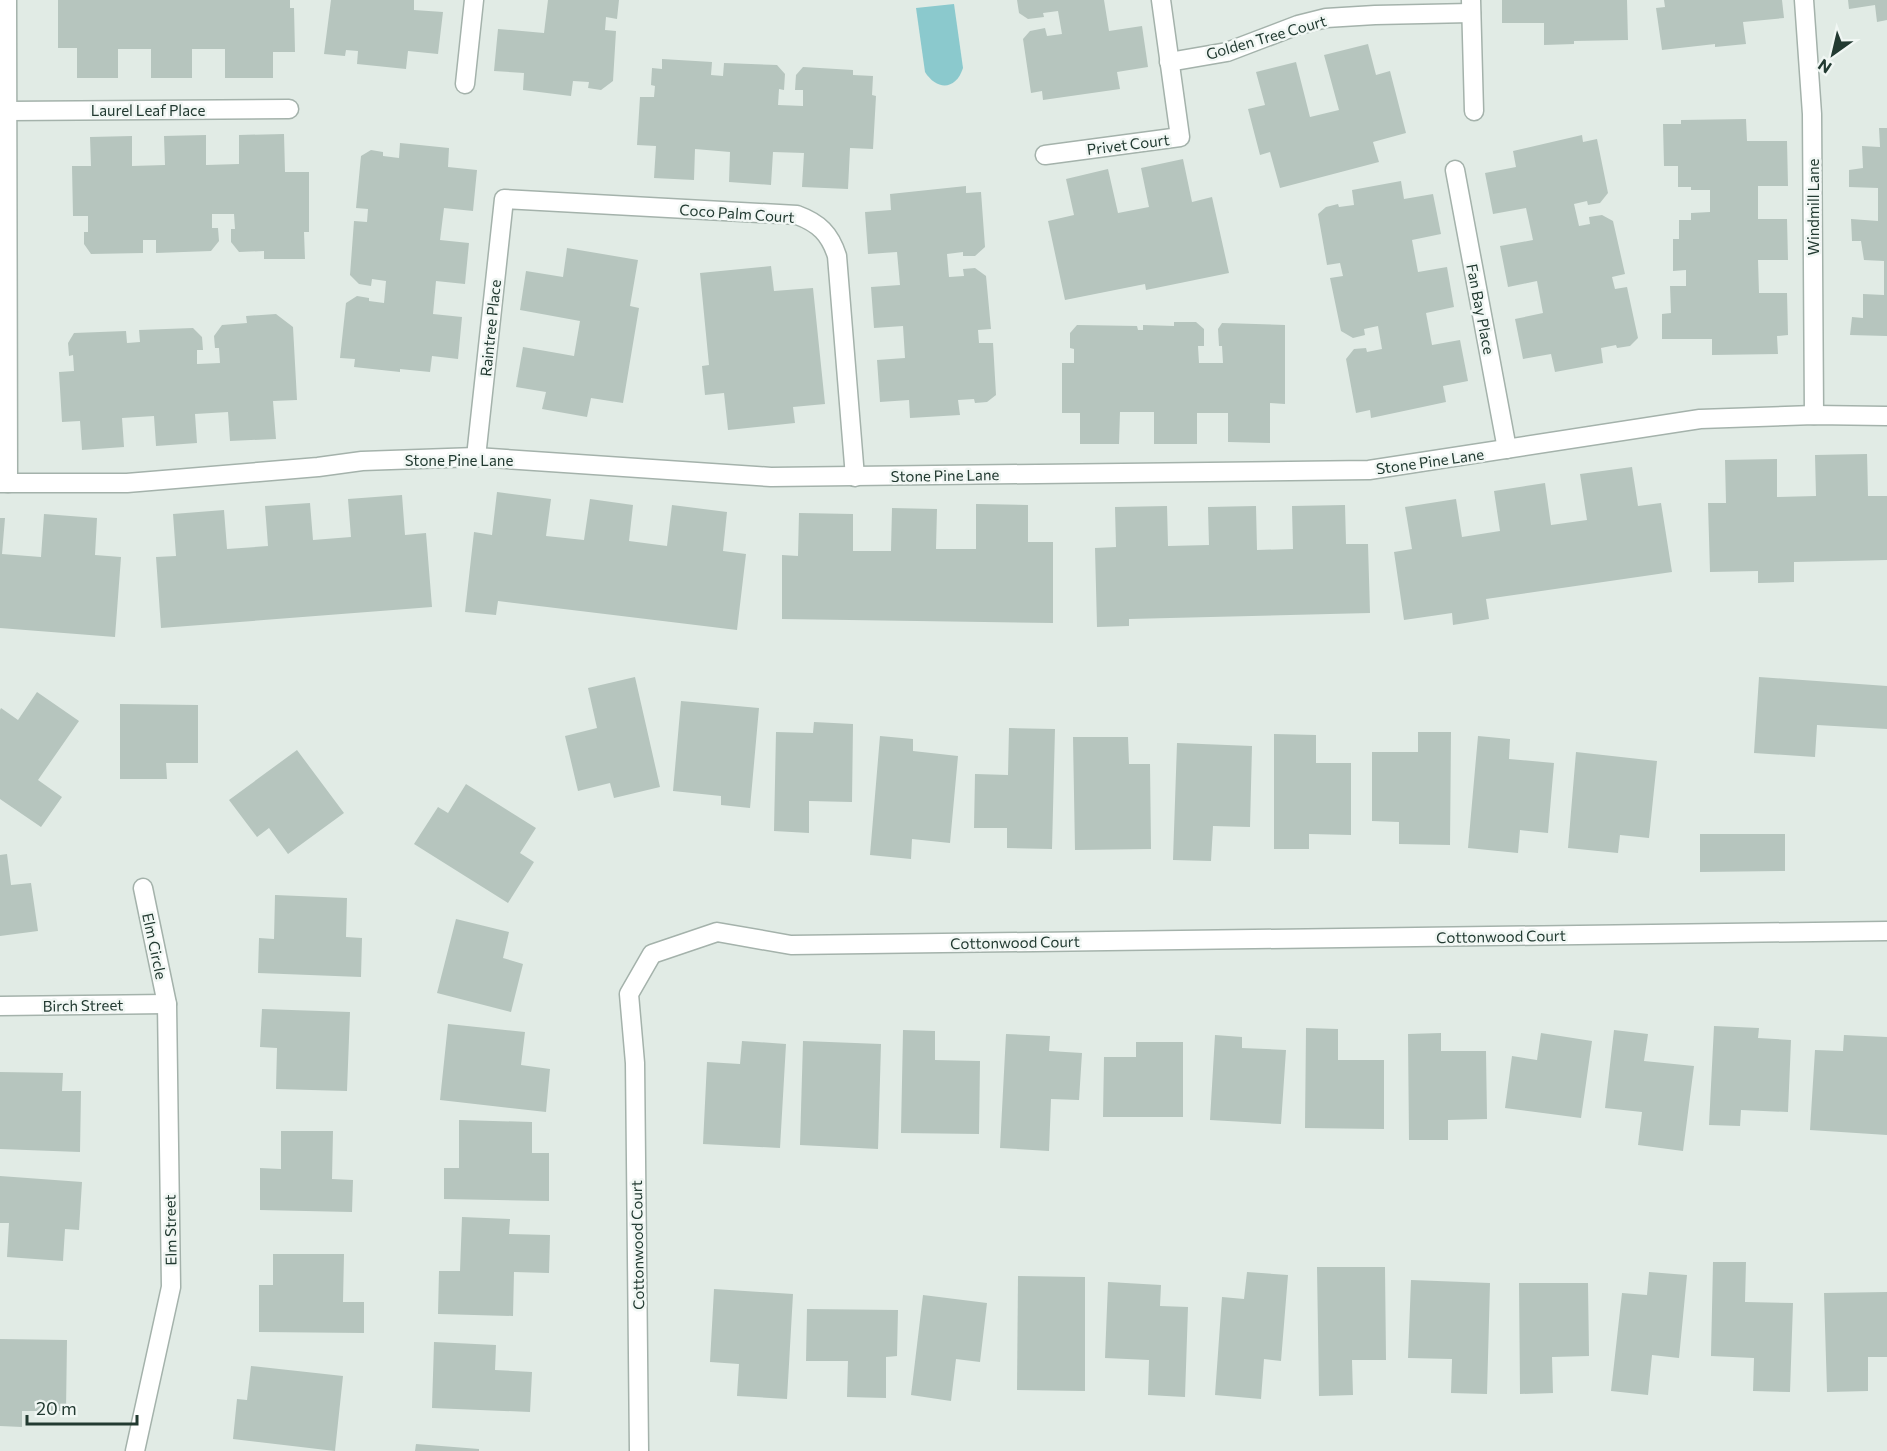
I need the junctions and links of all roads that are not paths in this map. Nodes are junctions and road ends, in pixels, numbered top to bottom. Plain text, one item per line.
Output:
1 (7, 0) edge
2 (474, 0) edge
3 (1161, 0) edge
4 (1804, 0) edge
5 (1471, 7) edge
6 (1169, 62) junction
7 (465, 84) dead end
8 (289, 109) dead end
9 (8, 111) junction
10 (1474, 111) dead end
11 (1045, 155) dead end
12 (1455, 170) dead end
13 (504, 199) joint
14 (1814, 415) junction
15 (1887, 416) edge
16 (1507, 449) junction
17 (476, 457) junction
18 (855, 477) junction
19 (4, 483) edge
20 (143, 888) dead end
21 (1887, 931) edge
22 (167, 1004) junction
23 (0, 1006) edge
24 (135, 1451) edge
25 (639, 1451) edge

1 - 9 street
2 - 7 street
3 - 6 street, Privet Court
4 - 14 street, Windmill Lane
5 - 6 street, Golden Tree Court
5 - 10 street, Golden Tree Court
6 - 11 street, Privet Court
8 - 9 street, Laurel Leaf Place
9 - 19 street
12 - 16 street, Fan Bay Place
13 - 17 street, Raintree Place
13 - 18 street, Coco Palm Court
14 - 15 street, Stone Pine Lane
14 - 16 street, Stone Pine Lane
16 - 18 street, Stone Pine Lane
17 - 18 street, Stone Pine Lane
17 - 19 street, Stone Pine Lane
20 - 22 street, Elm Circle
21 - 25 street, Cottonwood Court
22 - 23 street, Birch Street
22 - 24 street, Elm Street

